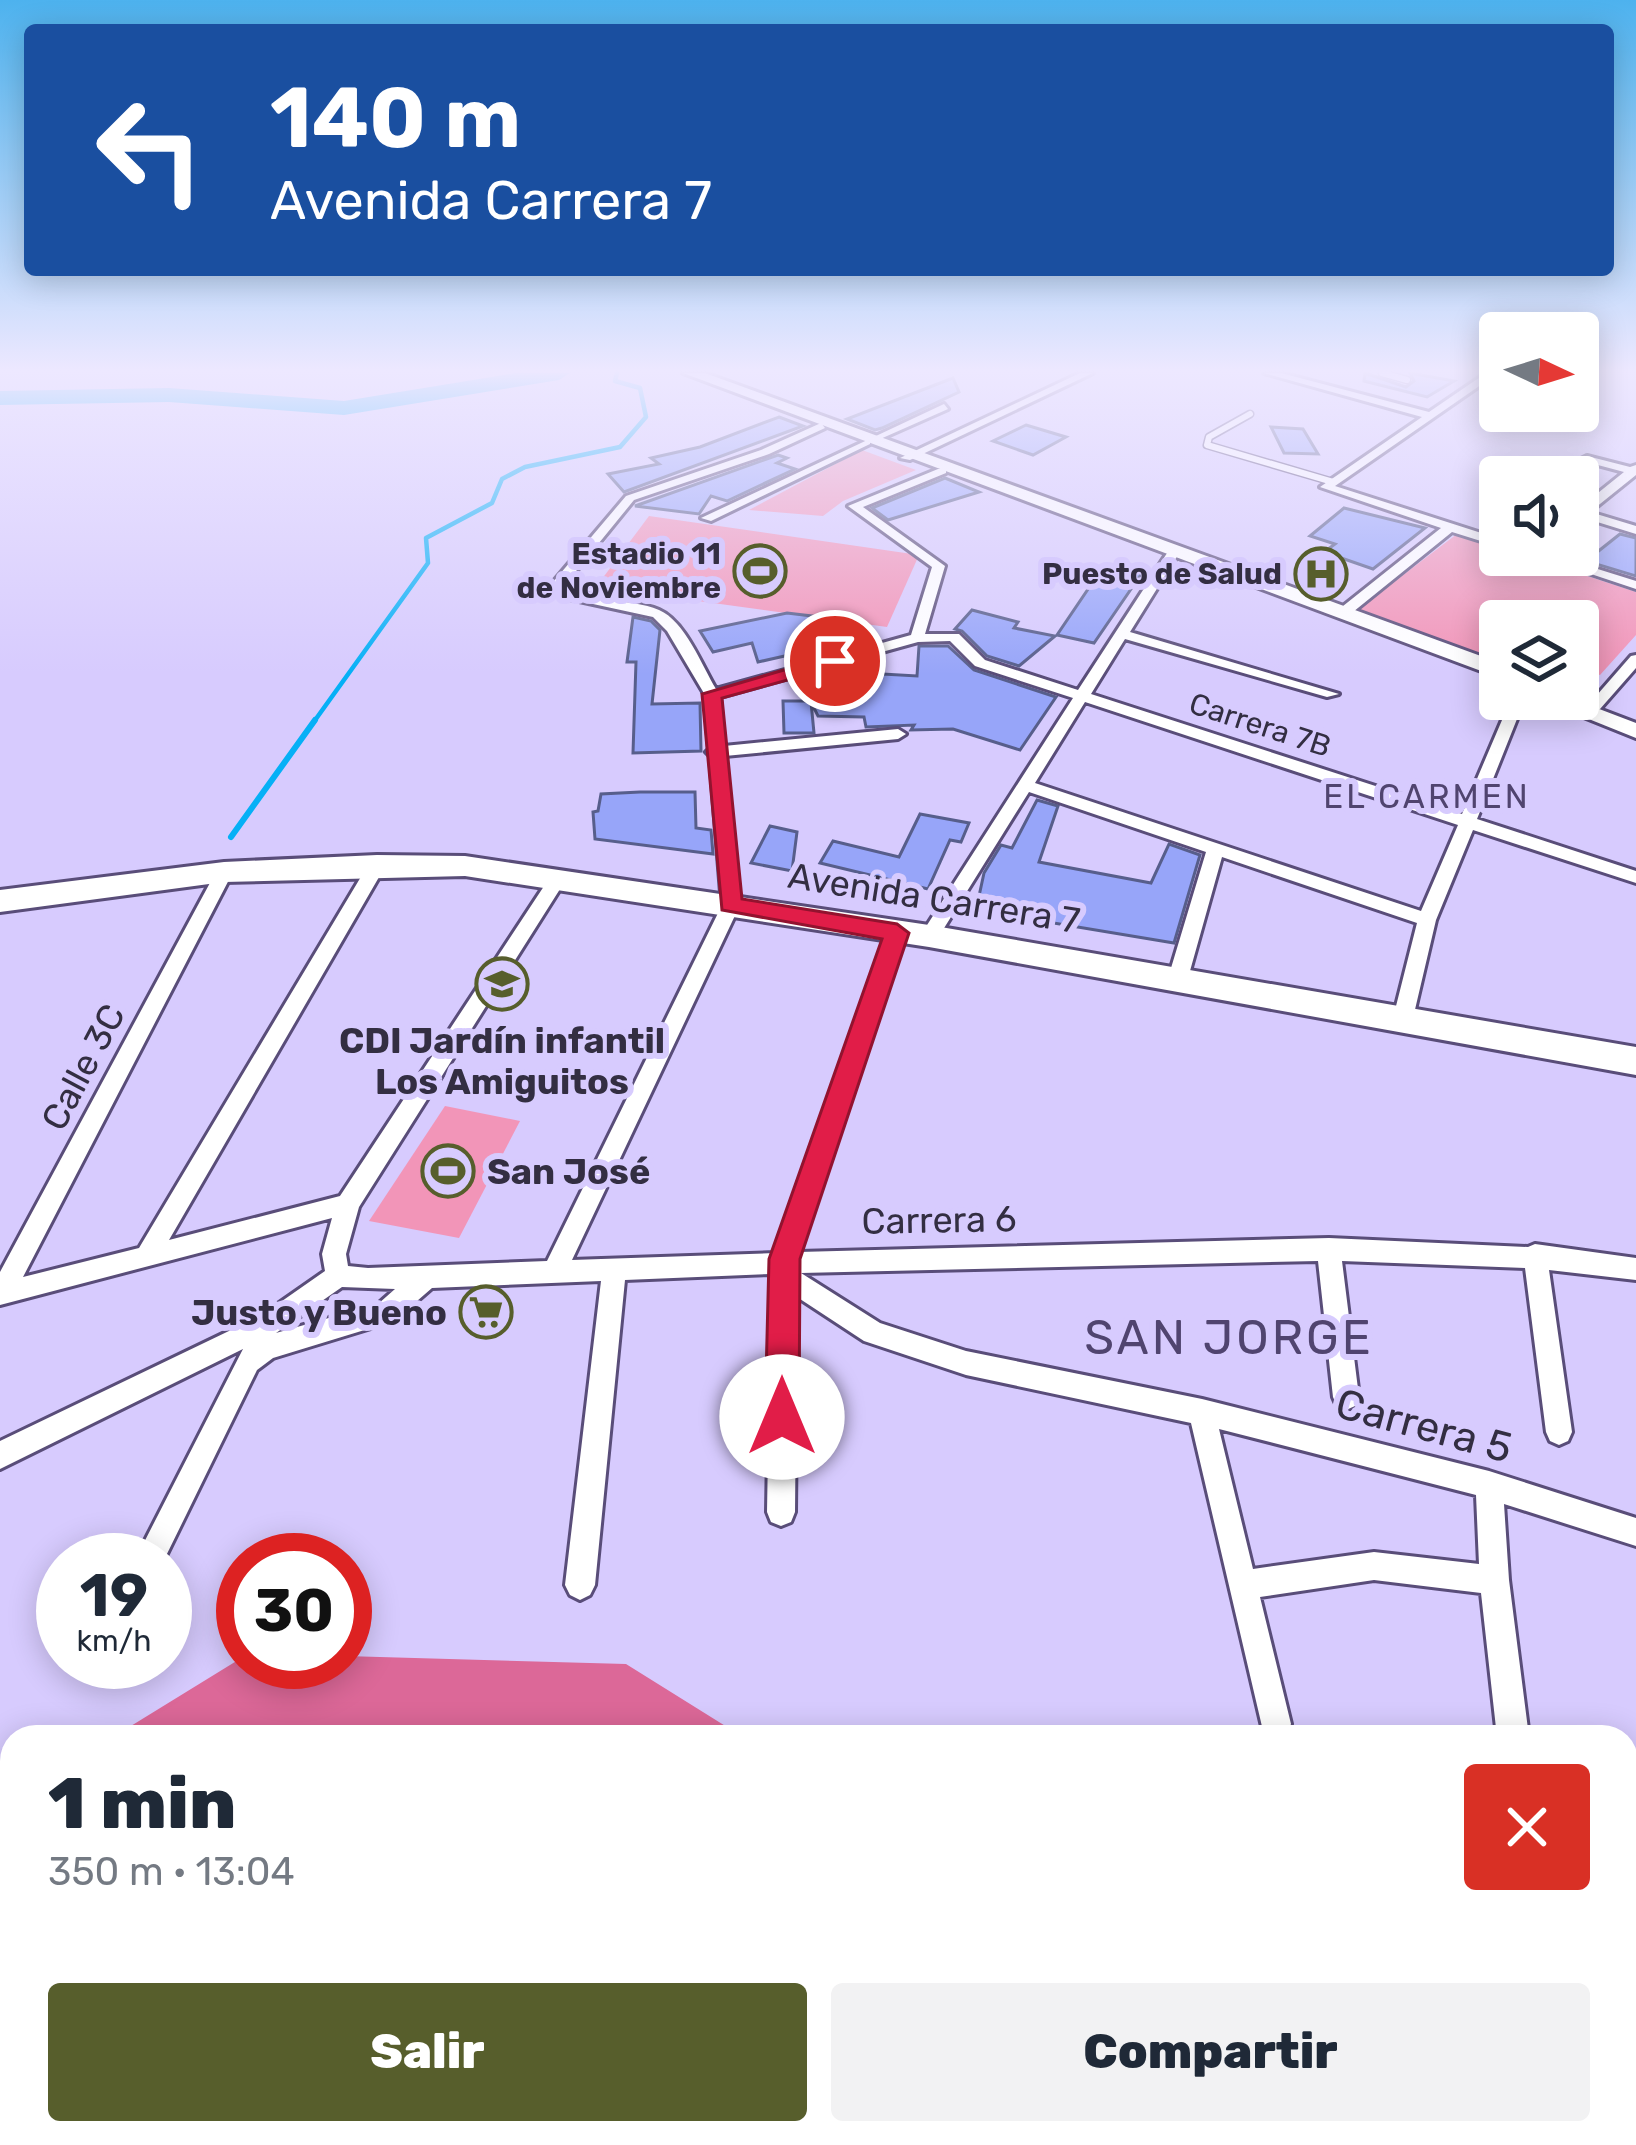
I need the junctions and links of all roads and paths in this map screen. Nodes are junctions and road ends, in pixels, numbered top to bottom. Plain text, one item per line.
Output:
1 (703, 473) edge
2 (801, 473) edge
3 (937, 473) edge
4 (948, 473) edge
5 (958, 473) edge
6 (1295, 473) edge
7 (1346, 473) edge
8 (1631, 473) edge
9 (1330, 484) junction
10 (707, 518) dead end
11 (1450, 527) junction
12 (1636, 530) edge
13 (1479, 536) edge
14 (1171, 554) junction
15 (1599, 573) edge
16 (1636, 585) edge
17 (1343, 613) junction
18 (1120, 633) junction
19 (917, 638) junction
20 (1636, 659) edge
21 (1479, 668) edge
22 (1479, 668) edge
23 (1599, 692) edge
24 (712, 694) junction
25 (1332, 694) dead end
26 (1081, 695) junction
27 (1599, 708) edge
28 (1599, 717) edge
29 (1509, 720) edge
30 (1636, 721) edge
31 (1636, 731) edge
32 (898, 734) dead end
33 (714, 752) junction
34 (1022, 784) junction
35 (1467, 822) junction
36 (1216, 848) junction
37 (376, 865) junction
38 (224, 872) junction
39 (1636, 877) edge
40 (558, 878) junction
41 (0, 901) edge
42 (731, 905) junction
43 (1427, 920) junction
44 (913, 934) junction
45 (1178, 978) junction
46 (1403, 1018) junction
47 (1636, 1061) edge
48 (349, 1204) junction
49 (1330, 1249) junction
50 (1535, 1255) junction
51 (147, 1256) junction
52 (784, 1267) junction
53 (1636, 1269) edge
54 (614, 1271) junction
55 (554, 1272) junction
56 (338, 1276) junction
57 (427, 1277) junction
58 (1, 1294) edge
59 (1346, 1397) dead end
60 (1202, 1412) junction
61 (1559, 1432) dead end
62 (0, 1455) edge
63 (1489, 1485) junction
64 (781, 1511) dead end
65 (1636, 1532) edge
66 (162, 1533) edge
67 (1494, 1580) junction
68 (580, 1585) dead end
69 (1246, 1585) junction
70 (1275, 1724) dead end
71 (1512, 1725) edge

1 - 24 street
2 - 10 street
3 - 19 street
4 - 14 street
5 - 14 street
6 - 9 lane
7 - 9 street
8 - 12 street
9 - 11 street
11 - 13 street
11 - 17 street
14 - 17 street
14 - 18 street
14 - 21 street
15 - 16 street
17 - 22 street
18 - 25 street
18 - 26 street
19 - 24 street
19 - 26 street, Carrera 7B
20 - 23 street
24 - 33 street
26 - 34 street
26 - 35 street, Carrera 7B
27 - 30 street
28 - 31 street
29 - 35 street
32 - 33 street
33 - 42 street
34 - 36 street
34 - 44 street
35 - 39 street, Carrera 7B
35 - 43 street
36 - 43 street
36 - 45 street
37 - 38 main road, Avenida Carrera 7
37 - 40 main road, Avenida Carrera 7
37 - 51 street
38 - 41 main road, Avenida Carrera 7
38 - 58 street, Calle 3C
40 - 42 main road, Avenida Carrera 7
40 - 48 street
42 - 44 main road, Avenida Carrera 7
42 - 55 street
43 - 46 street
44 - 45 main road, Avenida Carrera 7
44 - 52 street
45 - 46 main road, Avenida Carrera 7
46 - 47 main road, Avenida Carrera 7
48 - 51 street
48 - 56 street
49 - 50 street, Carrera 6
49 - 52 street, Carrera 6
49 - 59 street
50 - 53 street, Carrera 6
50 - 61 street
51 - 58 street
52 - 54 street, Carrera 6
52 - 60 street, Carrera 5
52 - 64 street
54 - 55 street, Carrera 6
54 - 68 street
55 - 57 street, Carrera 6
56 - 57 street, Carrera 6
56 - 62 street
57 - 66 street
60 - 63 street, Carrera 5
60 - 69 street
63 - 65 street, Carrera 5
63 - 67 street
67 - 69 street
67 - 71 street
69 - 70 street

